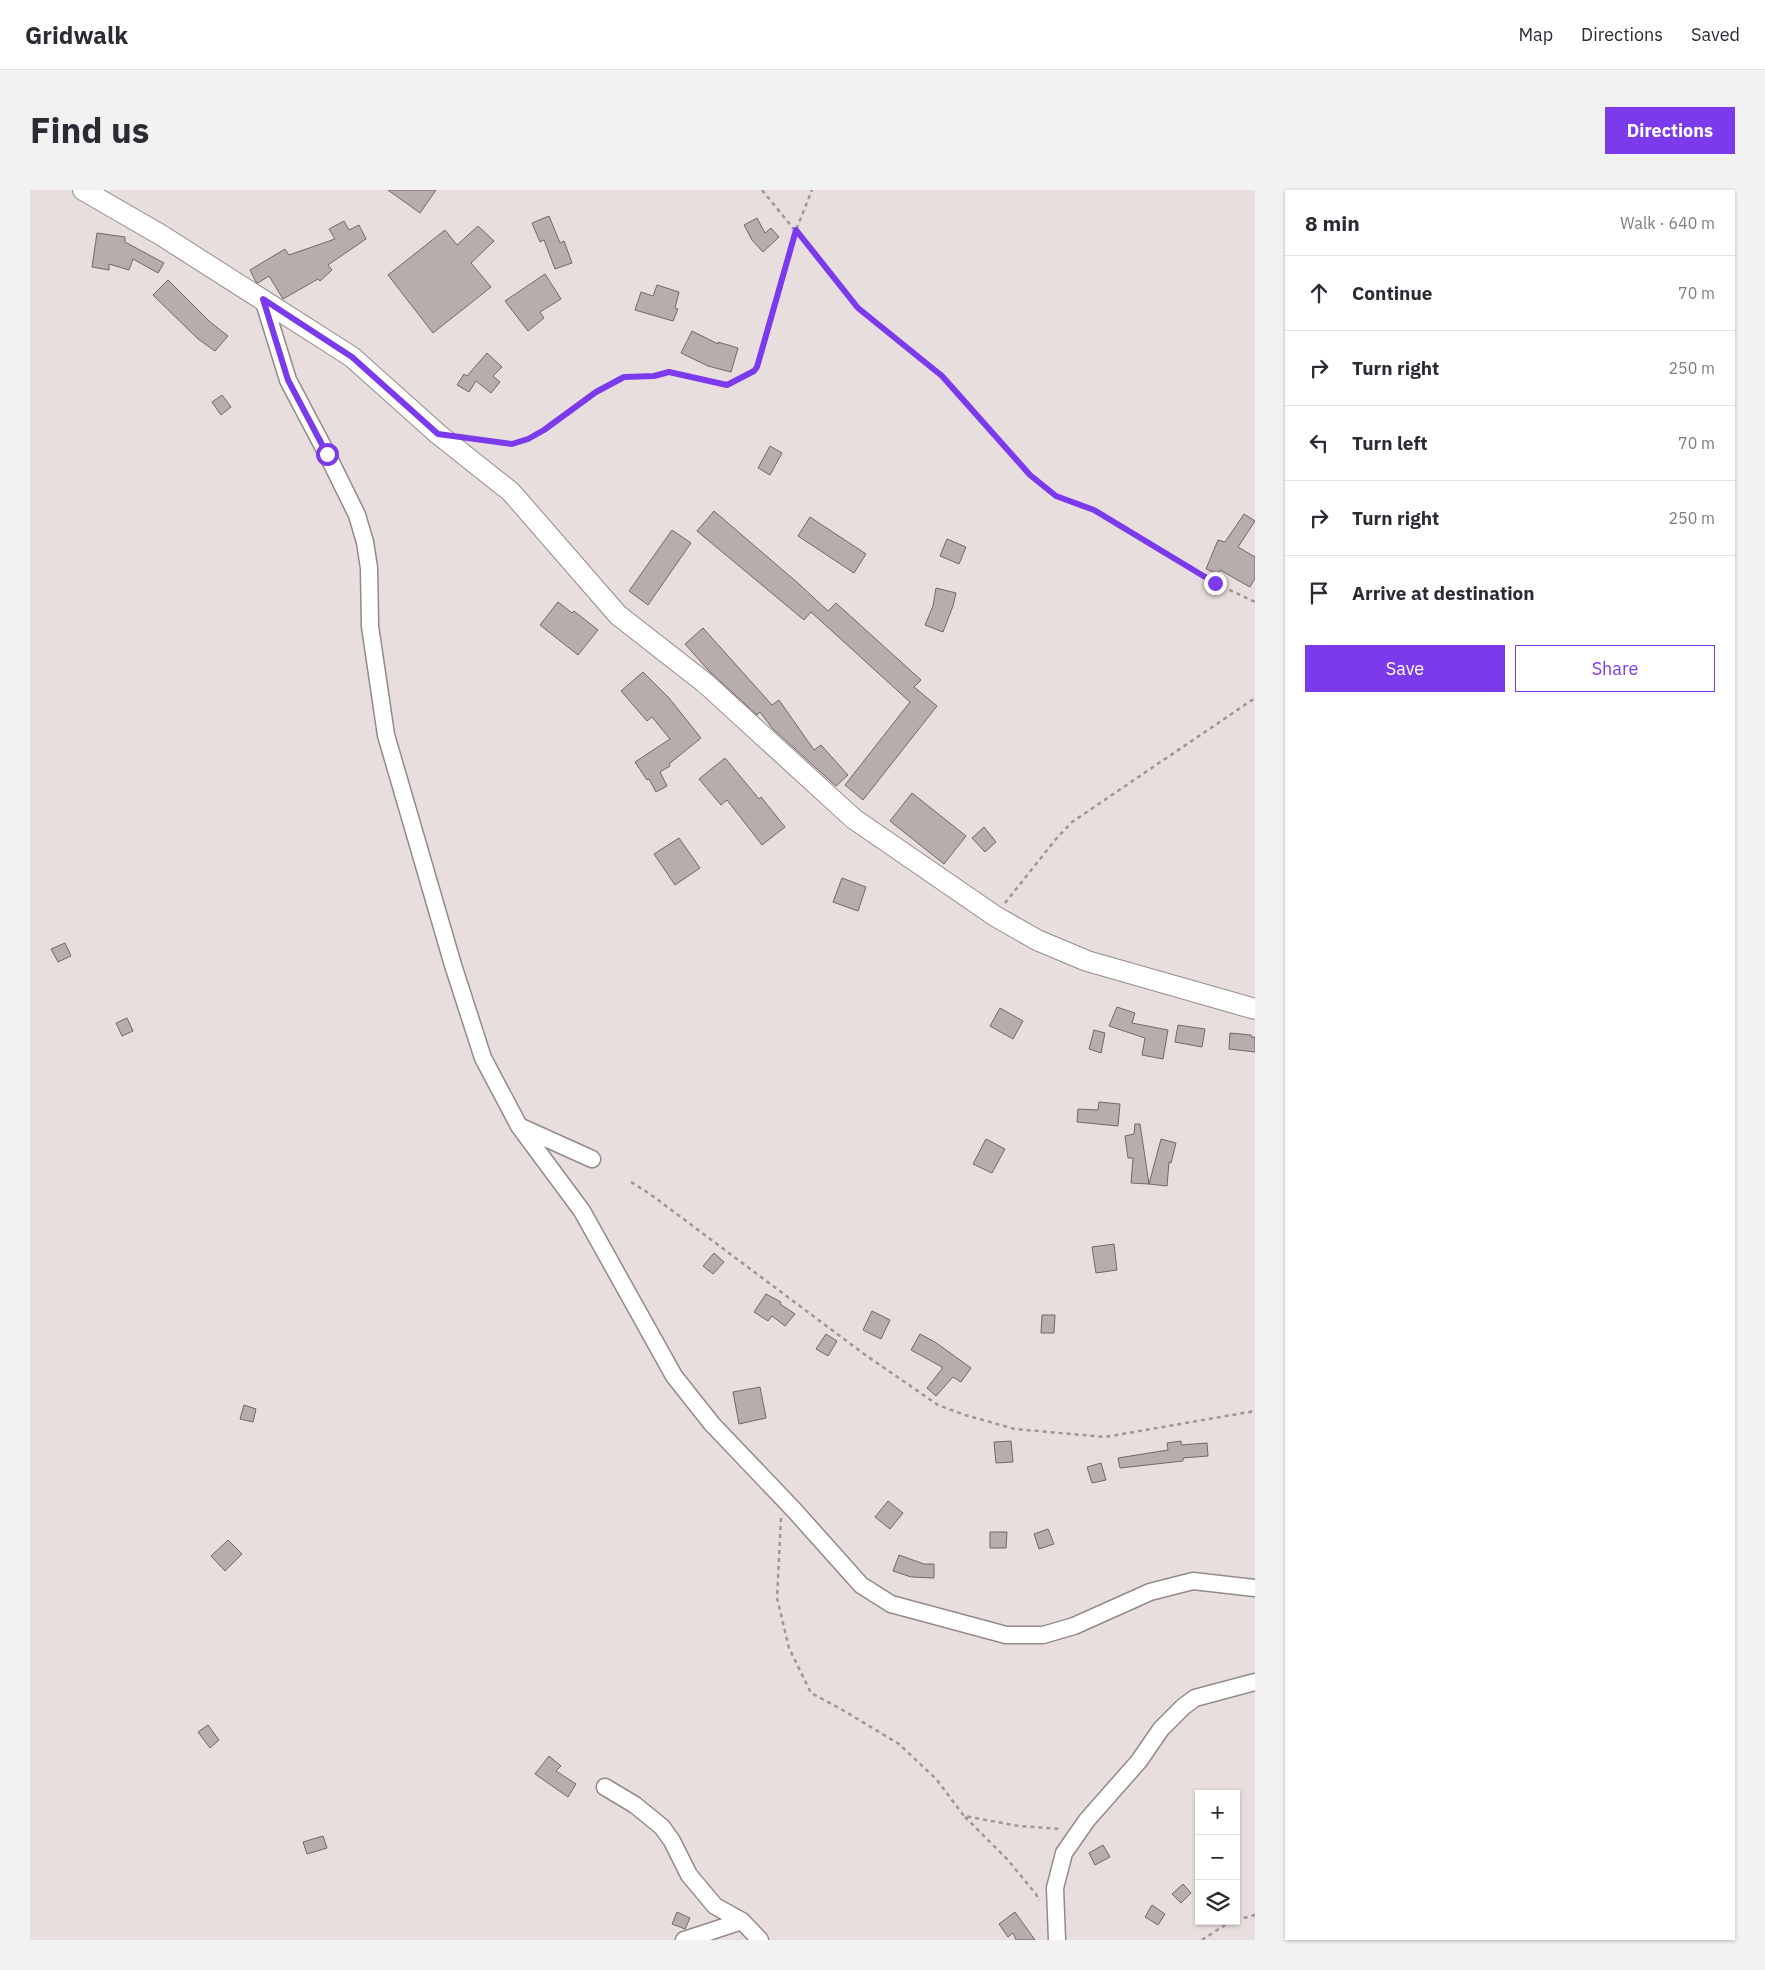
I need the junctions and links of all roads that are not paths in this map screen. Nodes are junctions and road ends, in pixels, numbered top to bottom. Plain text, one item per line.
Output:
1 (83, 190) edge
2 (263, 299) junction
3 (1255, 1009) edge
4 (519, 1126) junction
5 (592, 1159) dead end
6 (1255, 1588) edge
7 (1255, 1682) edge
8 (605, 1787) dead end
9 (742, 1921) junction
10 (684, 1940) edge
11 (760, 1940) edge
12 (1057, 1940) edge

1 - 2 street
2 - 3 street
2 - 4 street
4 - 5 street
4 - 6 street
7 - 12 street
8 - 9 street
9 - 10 street
9 - 11 street

